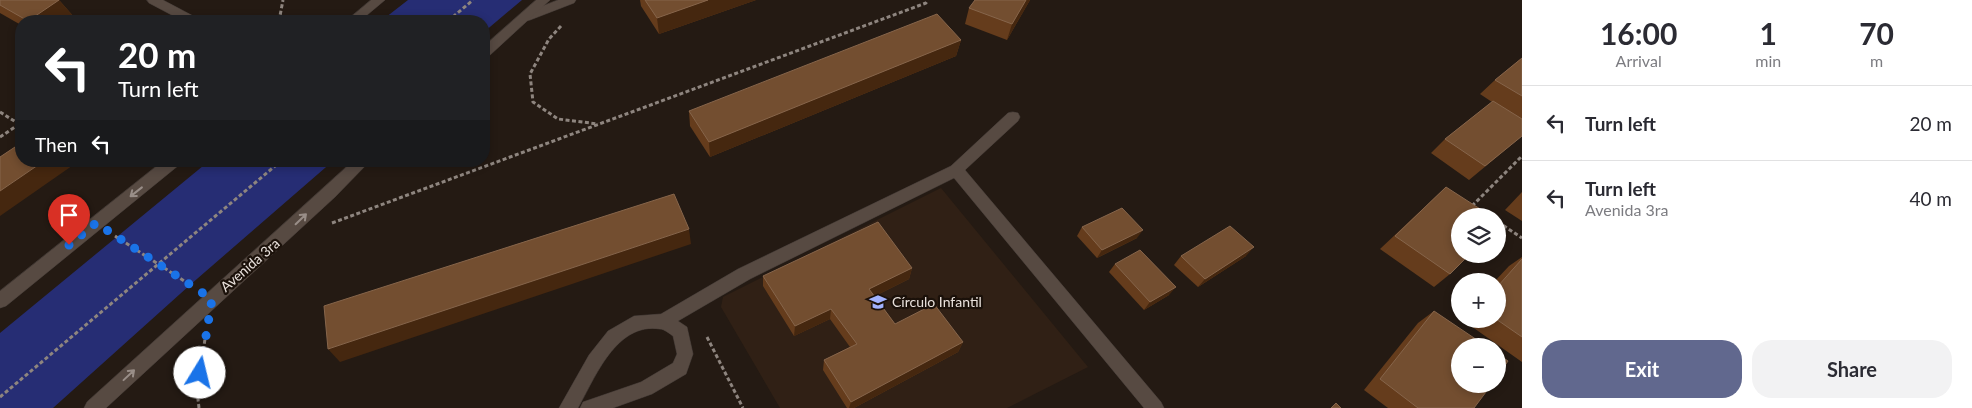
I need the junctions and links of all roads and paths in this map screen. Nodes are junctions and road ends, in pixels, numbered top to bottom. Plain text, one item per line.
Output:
1 (153, 0) edge
2 (283, 0) edge
3 (379, 0) edge
4 (473, 0) edge
5 (544, 0) edge
6 (570, 0) edge
7 (928, 0) edge
8 (182, 15) edge
9 (280, 15) edge
10 (360, 15) edge
11 (455, 15) edge
12 (526, 17) junction
13 (566, 19) dead end
14 (490, 48) edge
15 (0, 112) edge
16 (1013, 117) dead end
17 (15, 121) edge
18 (599, 124) junction
19 (15, 127) edge
20 (0, 137) edge
21 (1522, 156) edge
22 (490, 164) edge
23 (166, 167) edge
24 (274, 167) edge
25 (356, 167) edge
26 (483, 167) edge
27 (956, 170) junction
28 (1476, 208) edge
29 (96, 223) junction
30 (331, 223) dead end
31 (1506, 227) edge
32 (1522, 238) edge
33 (158, 264) junction
34 (212, 299) junction
35 (0, 301) edge
36 (663, 321) junction
37 (681, 332) junction
38 (0, 397) edge
39 (93, 408) edge
40 (199, 408) edge
41 (568, 408) edge
42 (589, 408) edge
43 (743, 408) edge
44 (1155, 408) edge

1 - 8 street
2 - 9 path
3 - 10 street
4 - 11 path
5 - 12 street
6 - 12 street
7 - 18 path
12 - 14 street
13 - 18 path
15 - 17 path
16 - 27 street
18 - 22 path
19 - 20 path
21 - 28 path
23 -> 29 street
24 - 33 path
34 -> 25 street, Avenida 3ra
26 - 30 path
27 - 36 street
27 - 44 street
29 - 33 path
29 - 35 street
31 - 32 path
33 - 34 path
33 - 38 path
39 -> 34 street, Avenida 3ra
34 - 40 path
36 - 37 street
36 - 41 street
37 - 42 street
37 - 43 path

